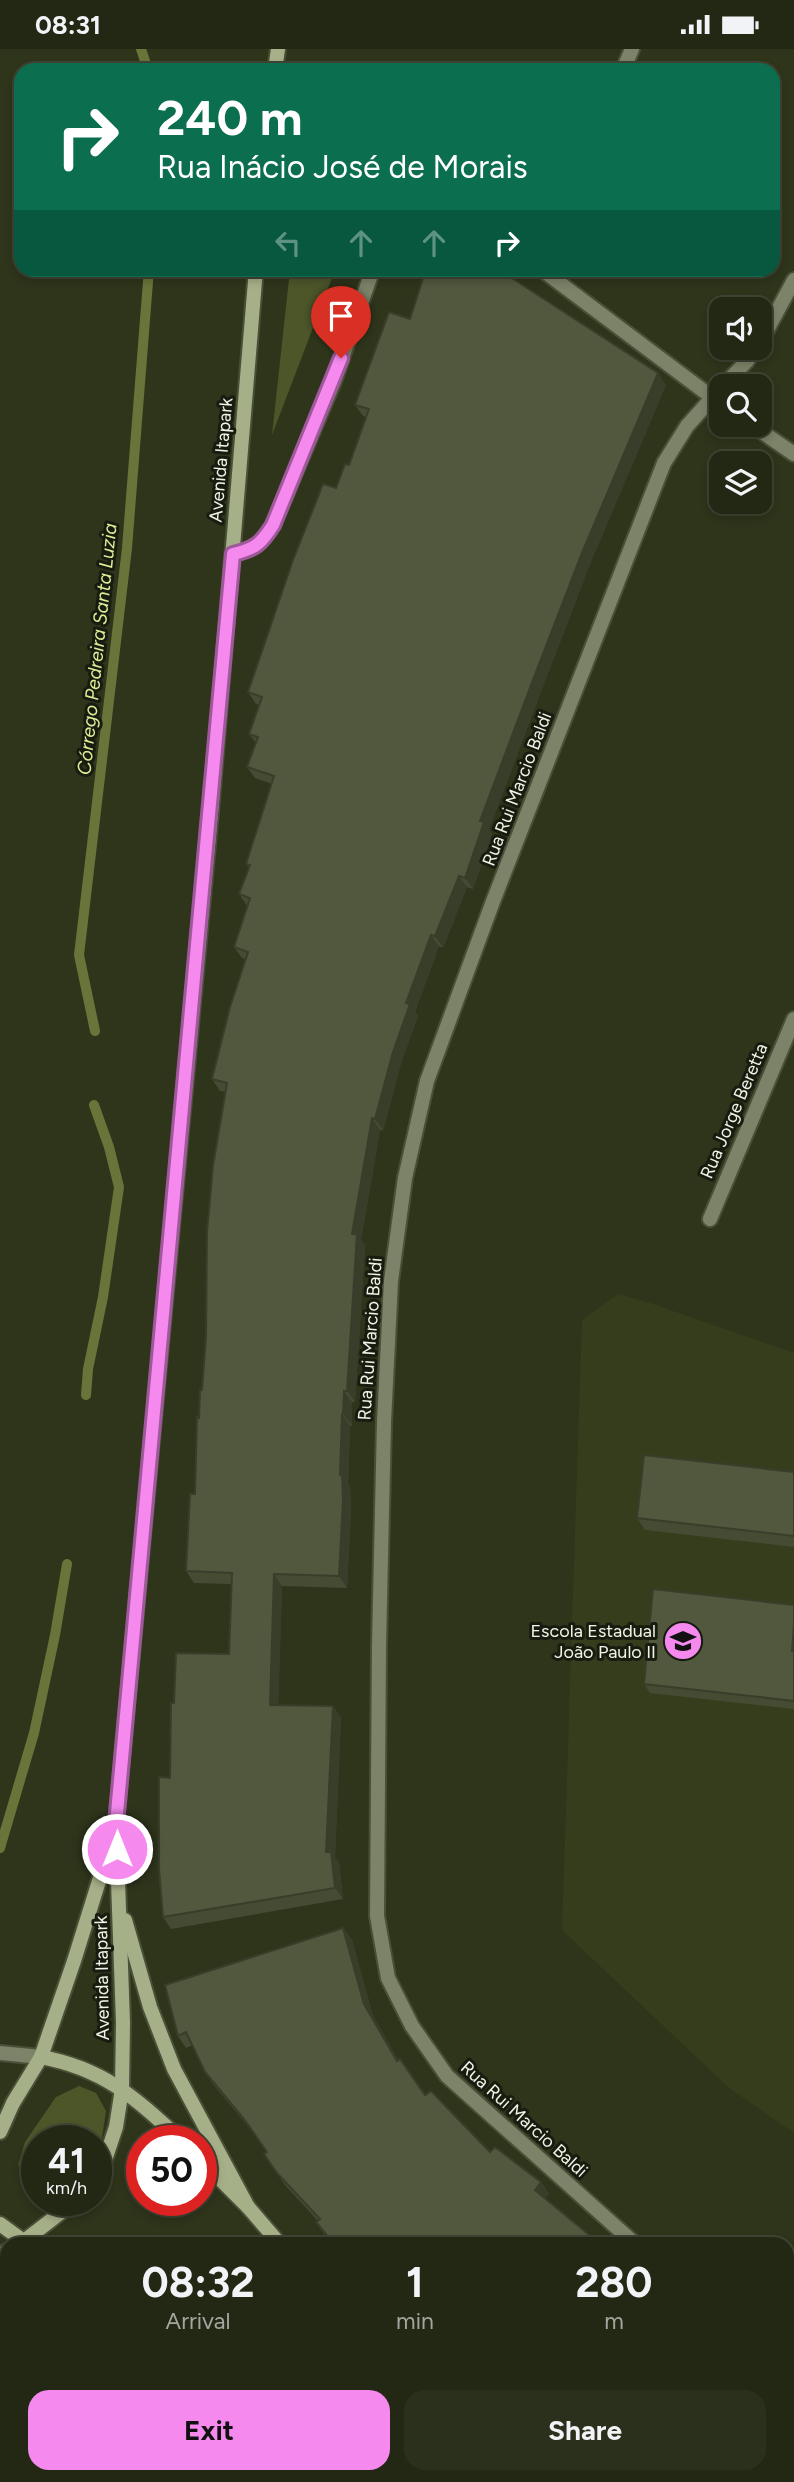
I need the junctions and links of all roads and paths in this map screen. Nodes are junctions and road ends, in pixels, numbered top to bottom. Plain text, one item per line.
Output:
1 (255, 277) edge
2 (370, 277) edge
3 (552, 277) edge
4 (794, 280) edge
5 (772, 321) edge
6 (748, 360) edge
7 (736, 374) edge
8 (709, 387) edge
9 (709, 404) edge
10 (769, 437) edge
11 (794, 454) edge
12 (233, 554) junction
13 (794, 1019) edge
14 (710, 1219) dead end
15 (116, 1824) junction
16 (120, 1899) junction
17 (0, 2053) edge
18 (41, 2057) junction
19 (122, 2089) junction
20 (165, 2125) edge
21 (0, 2132) edge
22 (112, 2139) edge
23 (217, 2175) edge
24 (248, 2207) junction
25 (57, 2216) edge
26 (0, 2224) edge
27 (16, 2237) edge
28 (31, 2237) edge
29 (274, 2237) edge
30 (627, 2237) edge

1 - 12 main road, Avenida Itapark
2 - 12 street
3 - 8 street
4 - 5 street
6 - 7 street, Rua Rui Marcio Baldi
9 - 30 street, Rua Rui Marcio Baldi
10 - 11 street
12 - 15 main road, Avenida Itapark
13 - 14 street, Rua Jorge Beretta
15 - 16 main road, Avenida Itapark
15 - 18 main road, Avenida Itapark
16 - 19 main road, Avenida Itapark
16 - 24 main road
17 - 18 street
18 - 19 main road
18 - 21 main road, Avenida Itapark
19 - 20 main road
19 - 22 main road, Avenida Itapark
23 - 24 main road
24 - 29 main road
25 - 28 main road
26 - 27 main road

